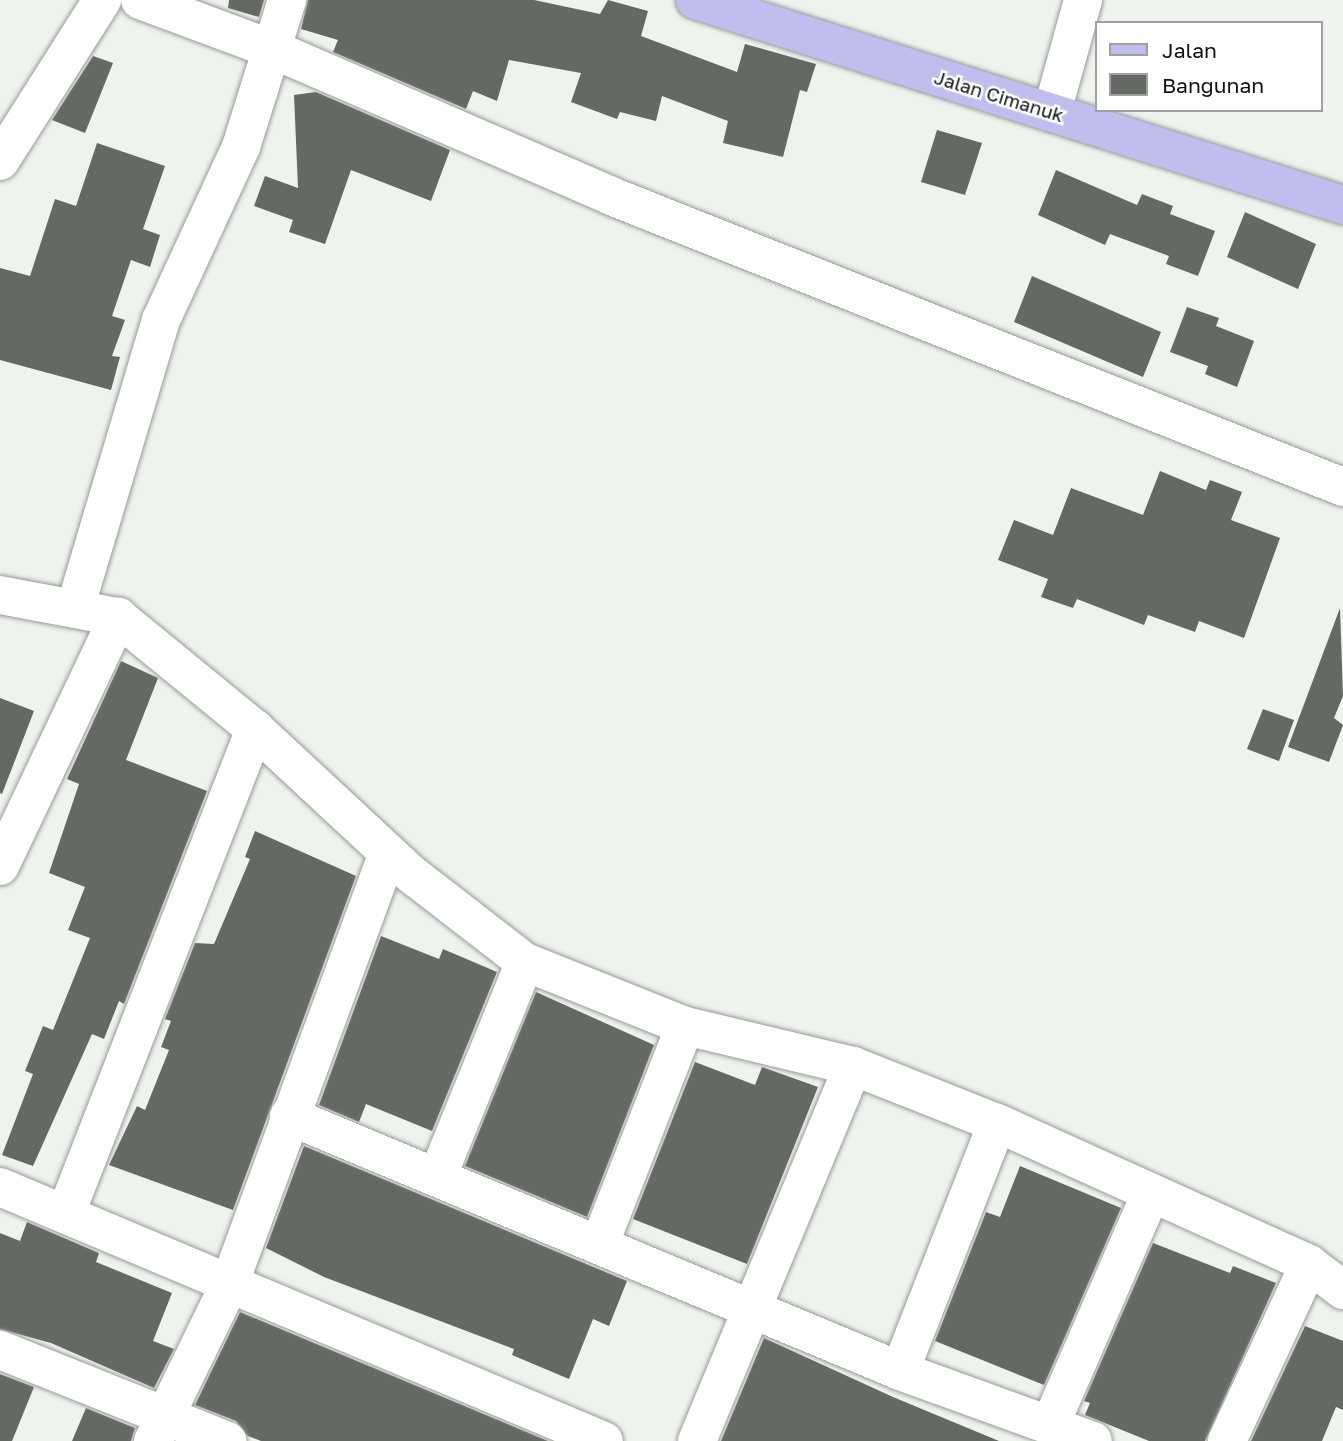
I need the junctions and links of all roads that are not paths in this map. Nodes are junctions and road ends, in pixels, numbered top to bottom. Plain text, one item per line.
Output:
1 (103, 0) edge
2 (140, 0) edge
3 (287, 0) edge
4 (695, 0) edge
5 (1083, 0) edge
6 (272, 49) junction
7 (1052, 112) junction
8 (0, 161) edge
9 (1343, 205) edge
10 (1343, 487) edge
11 (0, 595) edge
12 (76, 604) junction
13 (118, 617) junction
14 (255, 729) junction
15 (388, 853) junction
16 (0, 866) edge
17 (525, 962) junction
18 (685, 1026) junction
19 (853, 1066) junction
20 (289, 1116) junction
21 (997, 1123) junction
22 (438, 1175) junction
23 (0, 1187) edge
24 (1151, 1193) junction
25 (66, 1213) junction
26 (600, 1243) junction
27 (1309, 1264) junction
28 (229, 1285) junction
29 (1343, 1290) edge
30 (748, 1309) junction
31 (0, 1350) edge
32 (900, 1371) junction
33 (1051, 1423) junction
34 (158, 1427) edge
35 (226, 1441) edge
36 (604, 1441) edge
37 (697, 1441) edge
38 (1093, 1441) edge
39 (1227, 1441) edge

1 - 8 street
2 - 6 street
3 - 6 street
4 - 7 main road, Jalan Cimanuk
5 - 7 street
6 - 10 street
6 - 12 street
7 - 9 main road, Jalan Cimanuk
11 - 12 street
12 - 13 street
13 - 14 street
13 - 16 street
14 - 15 street
14 - 25 street
15 - 17 street
15 - 20 street
17 - 18 street
17 - 22 street
18 - 19 street
18 - 26 street
19 - 21 street
19 - 30 street
20 - 22 street
20 - 28 street
21 - 24 street
21 - 32 street
22 - 26 street
23 - 25 street
24 - 27 street
24 - 33 street
25 - 28 street
26 - 30 street
27 - 29 street
27 - 39 street
28 - 34 street
28 - 36 street
30 - 32 street
30 - 37 street
31 - 34 street
32 - 33 street
33 - 38 street
34 - 35 street

